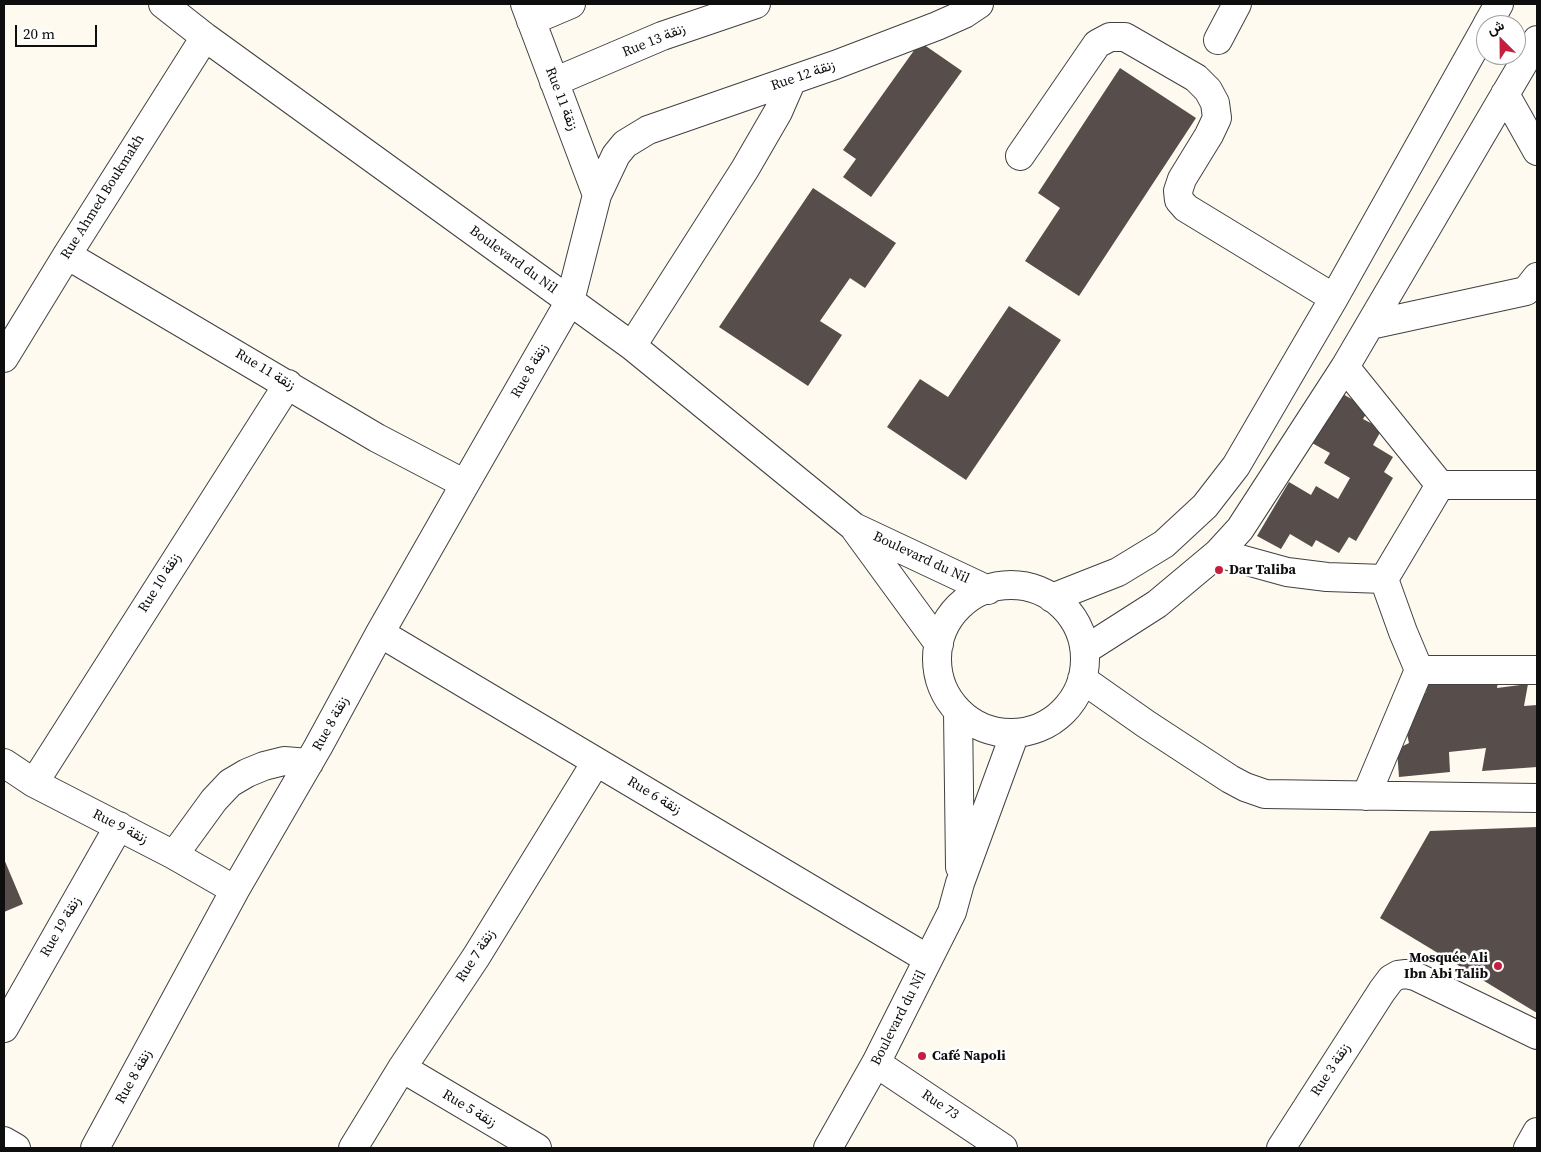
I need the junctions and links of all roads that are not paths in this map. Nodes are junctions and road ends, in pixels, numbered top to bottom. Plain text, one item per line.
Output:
1 (163, 4) edge
2 (571, 4) edge
3 (756, 4) edge
4 (1237, 4) edge
5 (1499, 4) edge
6 (967, 7) edge
7 (528, 12) edge
8 (1493, 15) edge
9 (206, 37) junction
10 (1218, 40) dead end
11 (1537, 40) edge
12 (1476, 46) edge
13 (792, 80) junction
14 (554, 82) junction
15 (1505, 94) junction
16 (625, 144) joint
17 (1537, 151) edge
18 (1020, 156) dead end
19 (597, 195) junction
20 (66, 255) junction
21 (1534, 292) edge
22 (1334, 298) junction
23 (570, 301) junction
24 (1370, 325) junction
25 (632, 346) junction
26 (4, 358) edge
27 (1344, 367) junction
28 (288, 384) junction
29 (464, 484) junction
30 (1440, 484) junction
31 (1537, 485) edge
32 (854, 527) junction
33 (1218, 553) junction
34 (1384, 579) junction
35 (988, 590) junction
36 (1052, 598) junction
37 (380, 633) junction
38 (939, 644) junction
39 (1085, 650) junction
40 (1419, 670) junction
41 (1537, 670) edge
42 (1082, 680) junction
43 (958, 712) junction
44 (1015, 733) junction
45 (596, 762) junction
46 (4, 763) edge
47 (309, 763) junction
48 (34, 783) junction
49 (1366, 796) junction
50 (1537, 798) edge
51 (119, 826) junction
52 (174, 855) junction
53 (960, 883) junction
54 (236, 890) junction
55 (928, 959) junction
56 (4, 1028) edge
57 (1537, 1035) edge
58 (876, 1063) junction
59 (402, 1068) junction
60 (1537, 1132) edge
61 (4, 1141) edge
62 (16, 1148) edge
63 (95, 1148) edge
64 (352, 1148) edge
65 (537, 1148) edge
66 (828, 1148) edge
67 (1003, 1148) edge
68 (1281, 1148) edge
69 (1528, 1148) edge

1 - 9 street, Boulevard du Nil
2 - 7 street
3 - 14 street, Rue 13 زنقة
4 - 10 street
5 - 8 street
6 - 13 street, Rue 12 زنقة
7 - 14 street, Rue 11 زنقة
9 - 20 street, Rue Ahmed Boukmakh
9 - 23 street, Boulevard du Nil
11 - 15 street
12 - 22 street
13 - 16 street, Rue 12 زنقة
13 - 25 street
14 - 19 street, Rue 11 زنقة
15 - 17 street
15 - 24 street
16 - 19 street, Rue 8 زنقة
18 - 22 street
19 - 23 street, Rue 8 زنقة
20 - 26 street, Rue Ahmed Boukmakh
20 - 28 street, Rue 11 زنقة
21 - 24 street
22 - 36 street
23 - 25 street, Boulevard du Nil
23 - 29 street, Rue 8 زنقة
24 - 27 street
25 - 32 street, Boulevard du Nil
27 - 30 street
27 - 33 street
28 - 29 street, Rue 11 زنقة
28 - 48 street, Rue 10 زنقة
29 - 37 street, Rue 8 زنقة
30 - 31 street
30 - 34 street
32 - 35 street, Boulevard du Nil
32 - 38 street, Boulevard du Nil
33 - 34 street
33 - 39 street
34 - 40 street
35 - 36 street
35 - 38 street
36 - 39 street
37 - 45 street, Rue 6 زنقة
37 - 47 street, Rue 8 زنقة
38 - 43 street
39 - 42 street
40 - 41 street
40 - 49 street
42 - 44 street
42 - 49 street
43 - 44 street
43 - 53 street, Boulevard du Nil
44 - 53 street, Boulevard du Nil
45 - 55 street, Rue 6 زنقة
45 - 59 street, Rue 7 زنقة
46 - 48 street, Rue 9 زنقة
47 - 52 street
47 - 54 street, Rue 8 زنقة
48 - 51 street, Rue 9 زنقة
49 - 50 street
51 - 52 street, Rue 9 زنقة
51 - 56 street, Rue 19 زنقة
52 - 54 street, Rue 9 زنقة
53 - 55 street, Boulevard du Nil
54 - 63 street, Rue 8 زنقة
55 - 58 street, Boulevard du Nil
57 - 68 street, Rue 3 زنقة
58 - 66 street, Boulevard du Nil
58 - 67 street, Rue 73
59 - 64 street, Rue 7 زنقة
59 - 65 street, Rue 5 زنقة
60 - 69 street
61 - 62 street

